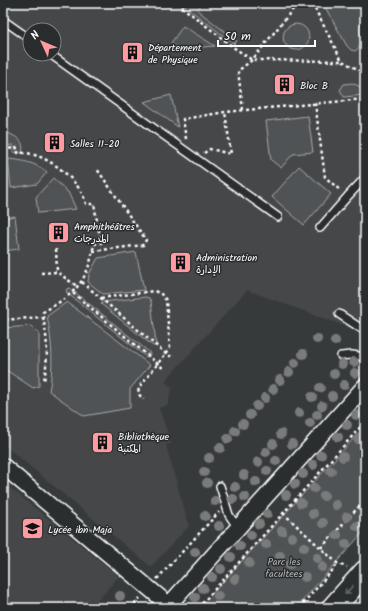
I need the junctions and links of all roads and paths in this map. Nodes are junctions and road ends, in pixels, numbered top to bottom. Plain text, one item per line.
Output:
1 (178, 3) edge
2 (298, 3) edge
3 (312, 3) edge
4 (3, 20) edge
5 (22, 33) edge
6 (252, 60) junction
7 (342, 61) junction
8 (61, 62) edge
9 (365, 73) edge
10 (365, 99) edge
11 (315, 103) junction
12 (243, 110) junction
13 (225, 112) junction
14 (187, 144) dead end
15 (3, 149) edge
16 (203, 154) dead end
17 (97, 169) dead end
18 (365, 178) edge
19 (348, 196) junction
20 (278, 217) dead end
21 (320, 228) dead end
22 (56, 250) dead end
23 (93, 251) junction
24 (57, 272) junction
25 (41, 273) dead end
26 (82, 281) junction
27 (78, 287) junction
28 (73, 293) junction
29 (101, 298) junction
30 (339, 314) dead end
31 (43, 317) junction
32 (3, 320) edge
33 (365, 331) edge
34 (166, 354) junction
35 (341, 356) dead end
36 (174, 358) dead end
37 (365, 358) edge
38 (158, 364) junction
39 (164, 369) dead end
40 (44, 381) dead end
41 (365, 386) edge
42 (144, 399) dead end
43 (365, 422) edge
44 (3, 466) edge
45 (220, 486) dead end
46 (365, 500) edge
47 (227, 508) junction
48 (283, 513) junction
49 (238, 528) junction
50 (321, 548) junction
51 (365, 572) edge
52 (156, 581) dead end
53 (142, 595) dead end
54 (168, 606) edge
55 (130, 608) edge
56 (198, 608) edge
57 (299, 608) edge
58 (333, 608) edge

1 - 6 path
2 - 6 path
3 - 7 path
4 - 5 lane
6 - 7 path
6 - 12 path
7 - 9 path
8 - 20 lane
10 - 11 path
11 - 12 path
11 - 19 path
12 - 13 path
13 - 14 path
13 - 16 path
15 - 23 path
17 - 23 path
18 - 19 lane
19 - 21 lane
22 - 24 path
23 - 26 path
24 - 25 path
24 - 27 path
26 - 27 path
26 - 29 path
27 - 28 path
28 - 31 path
28 - 38 path
29 - 34 path
29 - 34 path
30 - 33 lane
31 - 32 path
31 - 40 path
34 - 36 path
34 - 38 path
35 - 37 lane
38 - 39 path
38 - 42 path
41 - 49 street
43 - 48 path
44 - 54 street
45 - 47 lane
46 - 50 path
47 - 49 lane
47 - 52 path
48 - 50 path
48 - 56 path
49 - 54 street
50 - 57 path
51 -> 58 main road
53 - 55 path

